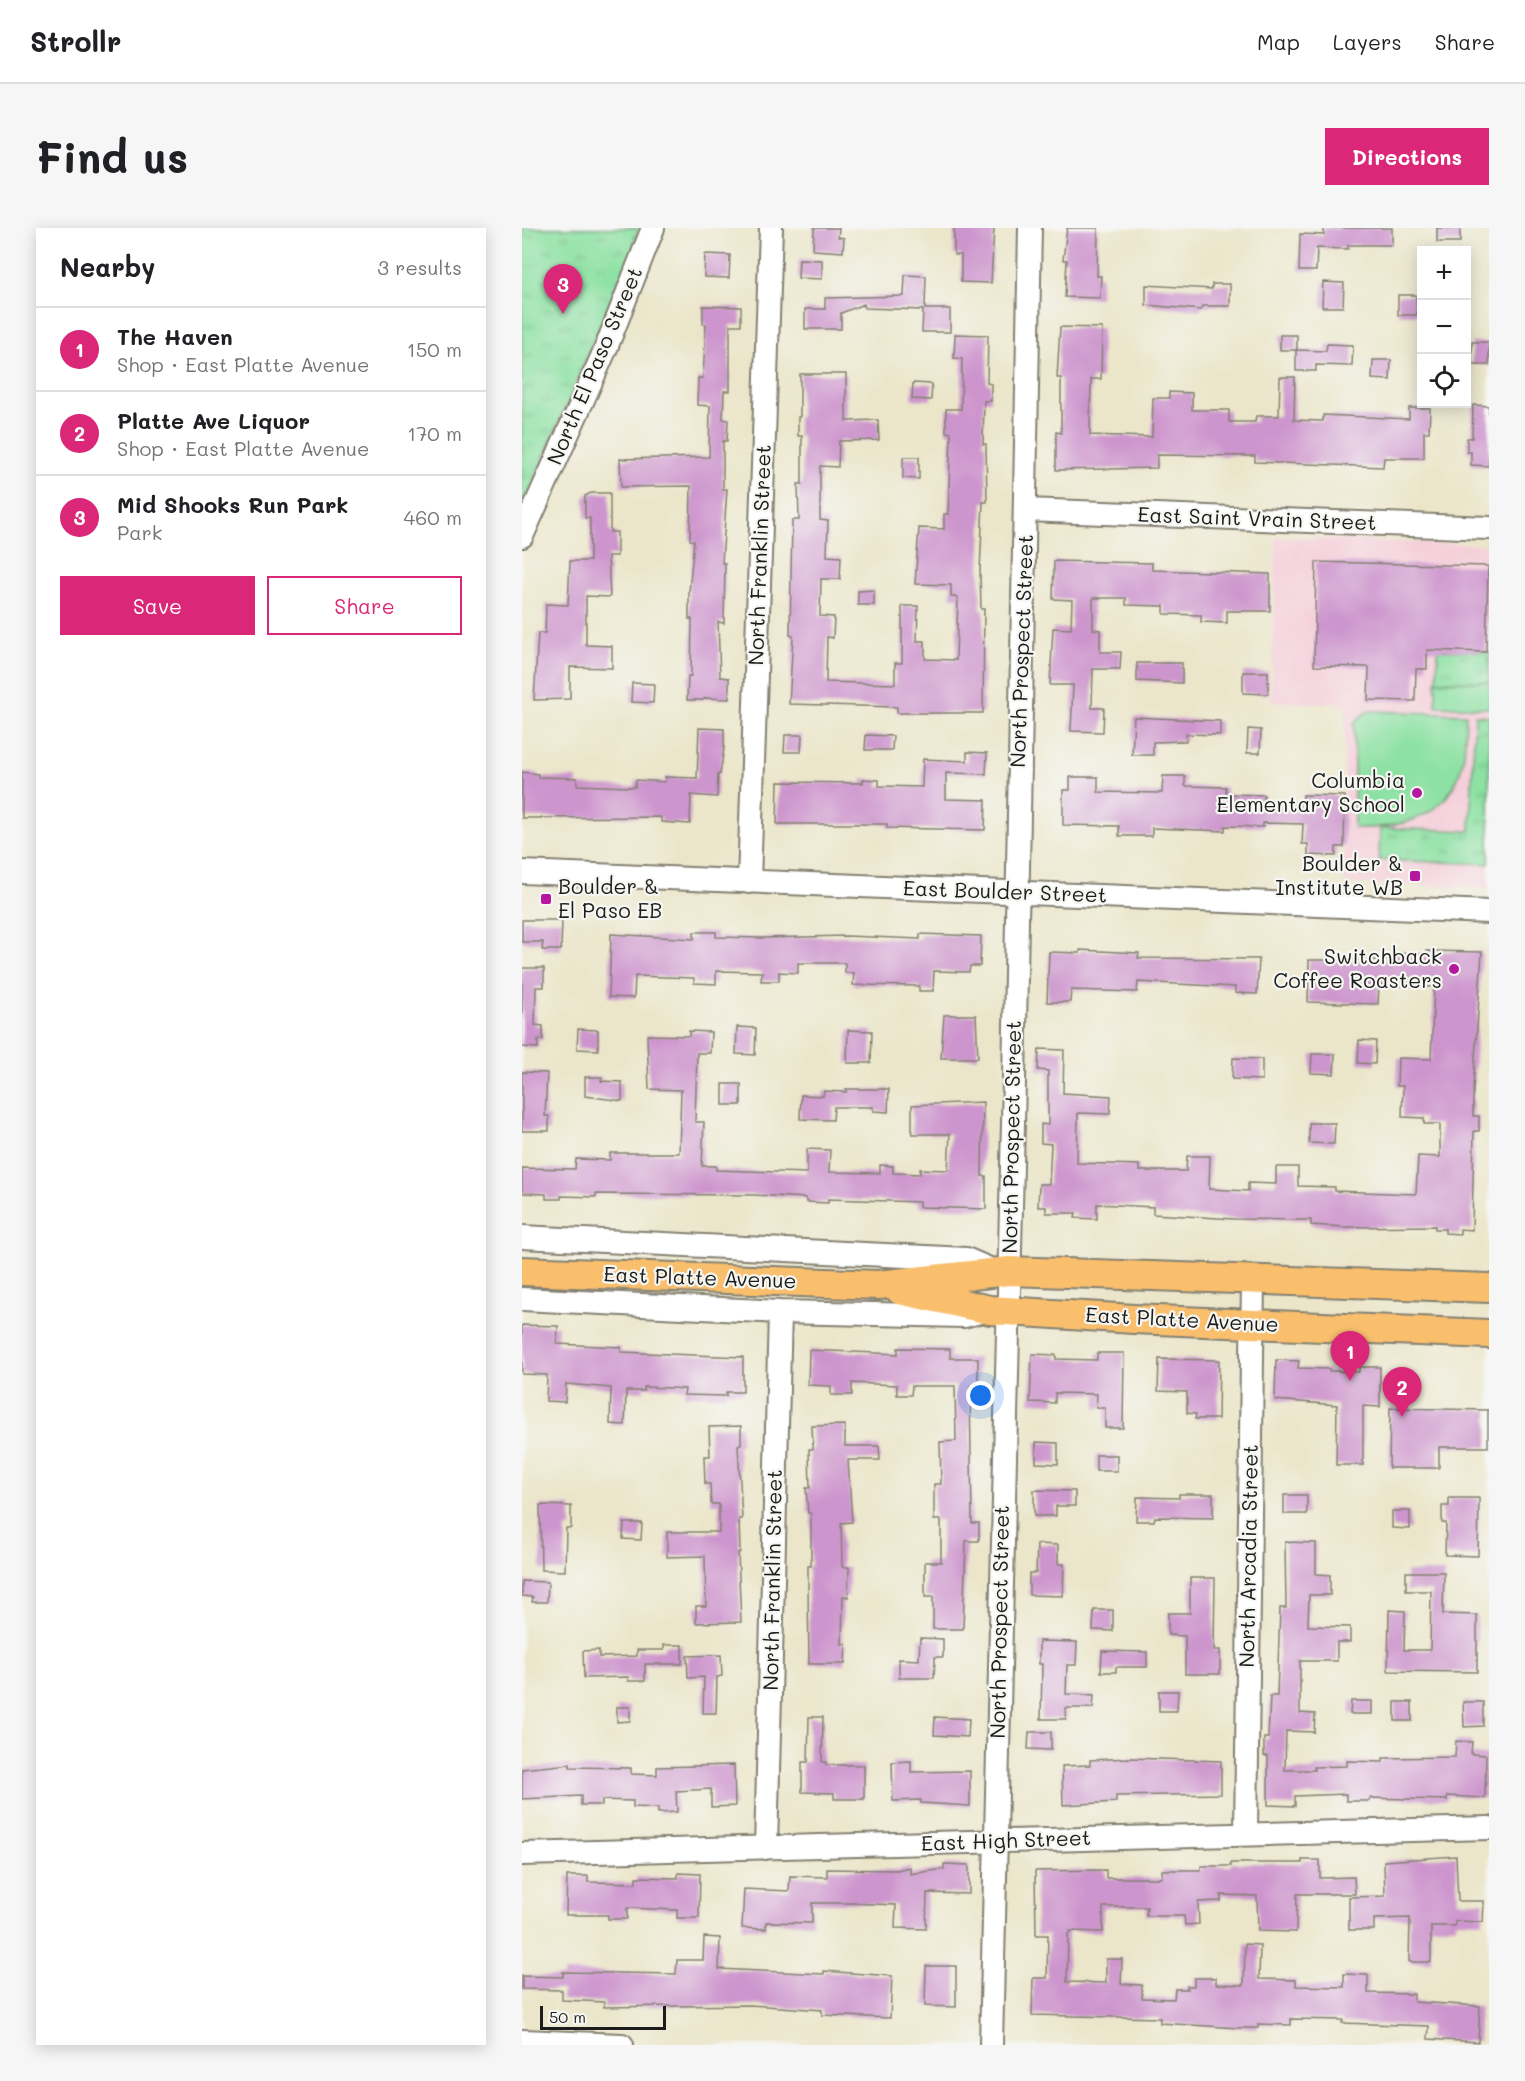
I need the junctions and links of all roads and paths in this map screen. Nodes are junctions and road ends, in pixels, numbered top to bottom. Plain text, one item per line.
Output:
1 (653, 228) edge
2 (771, 228) edge
3 (1030, 228) edge
4 (1026, 510) junction
5 (1489, 528) edge
6 (522, 536) edge
7 (522, 872) edge
8 (749, 882) junction
9 (1015, 893) junction
10 (1489, 912) edge
11 (522, 1237) edge
12 (522, 1271) edge
13 (1001, 1271) junction
14 (1253, 1279) junction
15 (878, 1285) junction
16 (1489, 1288) edge
17 (522, 1299) edge
18 (999, 1310) junction
19 (780, 1312) junction
20 (1253, 1323) junction
21 (1489, 1334) edge
22 (1489, 1828) edge
23 (1246, 1833) junction
24 (994, 1842) junction
25 (766, 1848) junction
26 (522, 1854) edge
27 (522, 2041) edge
28 (622, 2045) edge
29 (991, 2045) edge

1 - 6 street, North El Paso Street
2 - 8 street, North Franklin Street
3 - 4 street, North Prospect Street
4 - 5 street, East Saint Vrain Street
4 - 9 street, North Prospect Street
7 - 8 street, East Boulder Street
8 - 9 street, East Boulder Street
9 - 10 street, East Boulder Street
9 - 13 street, North Prospect Street
11 - 13 street
12 - 15 main road, East Platte Avenue
13 - 14 main road, East Platte Avenue
13 - 15 main road, East Platte Avenue
13 - 18 street, North Prospect Street
14 - 16 main road, East Platte Avenue
14 - 20 street, North Arcadia Street
15 - 18 main road, East Platte Avenue
17 - 19 street
18 - 19 street
18 - 20 main road, East Platte Avenue
18 - 24 street, North Prospect Street
19 - 25 street, North Franklin Street
20 - 21 main road, East Platte Avenue
20 - 23 street, North Arcadia Street
22 - 23 street, East High Street
23 - 24 street, East High Street
24 - 25 street, East High Street
24 - 29 street, North Prospect Street
25 - 26 street, East High Street
27 - 28 street

